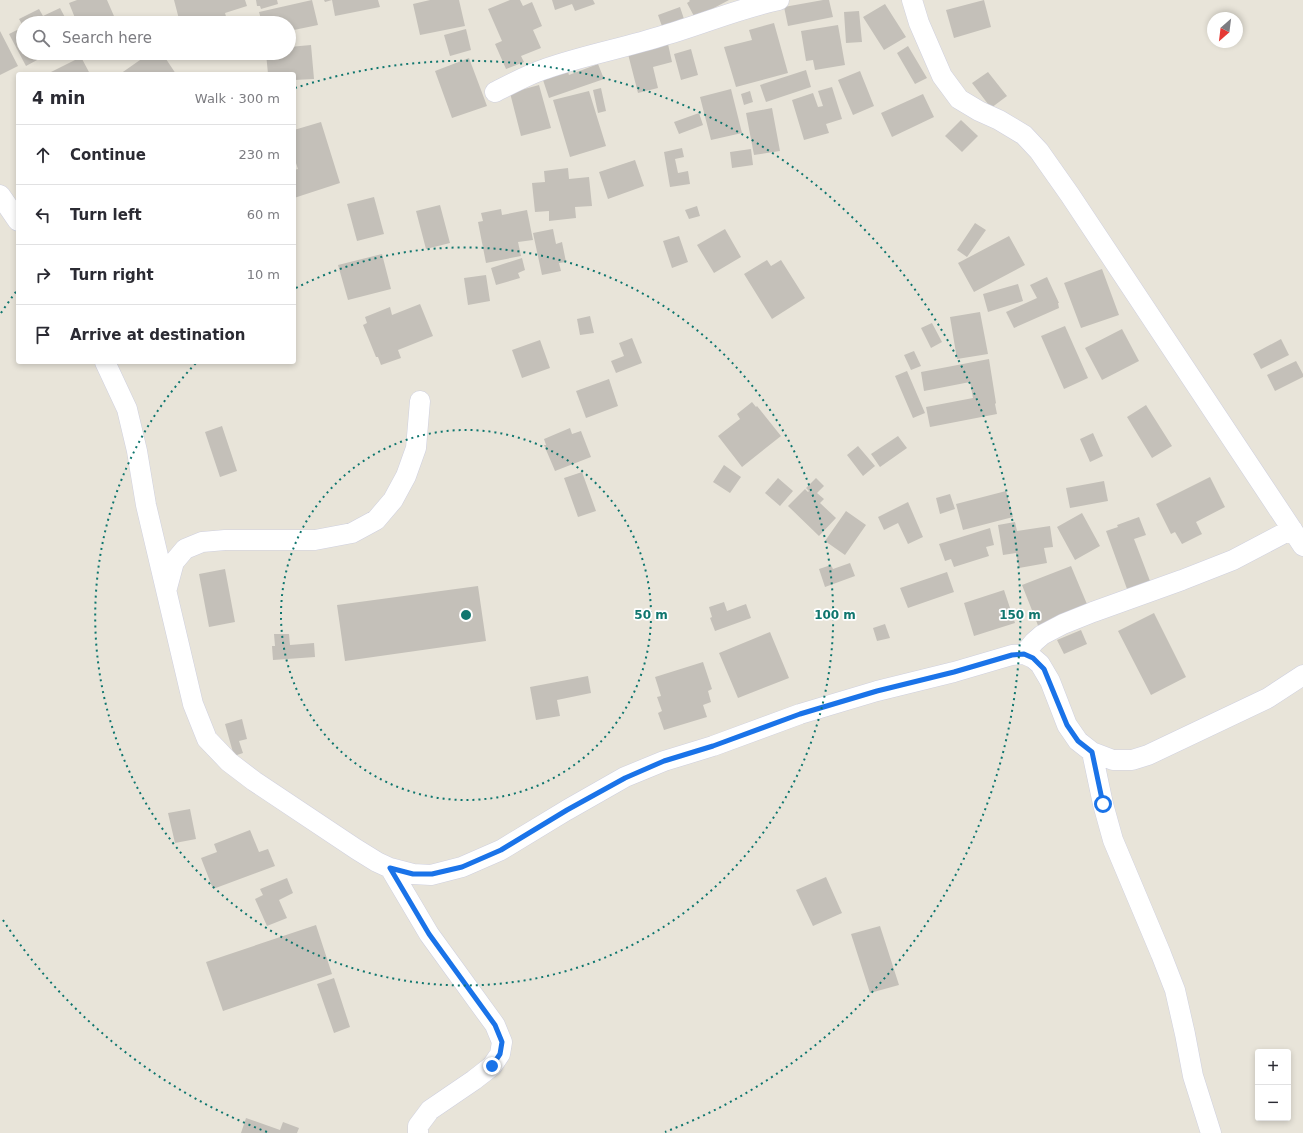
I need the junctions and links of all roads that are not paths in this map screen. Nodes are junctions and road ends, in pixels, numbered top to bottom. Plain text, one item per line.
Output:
1 (779, 0) edge
2 (912, 0) edge
3 (495, 92) dead end
4 (0, 195) edge
5 (16, 218) edge
6 (106, 364) edge
7 (420, 401) dead end
8 (1292, 529) junction
9 (1303, 546) edge
10 (166, 590) junction
11 (1024, 654) junction
12 (1303, 675) edge
13 (1092, 752) junction
14 (390, 868) junction
15 (418, 1133) edge
16 (1211, 1133) edge

1 - 3 street
2 - 8 street
4 - 5 street
6 - 10 street
7 - 10 street
8 - 9 street
8 - 11 street
10 - 14 street
11 - 13 street
11 - 14 street
12 - 13 street
13 - 16 street
14 - 15 street

